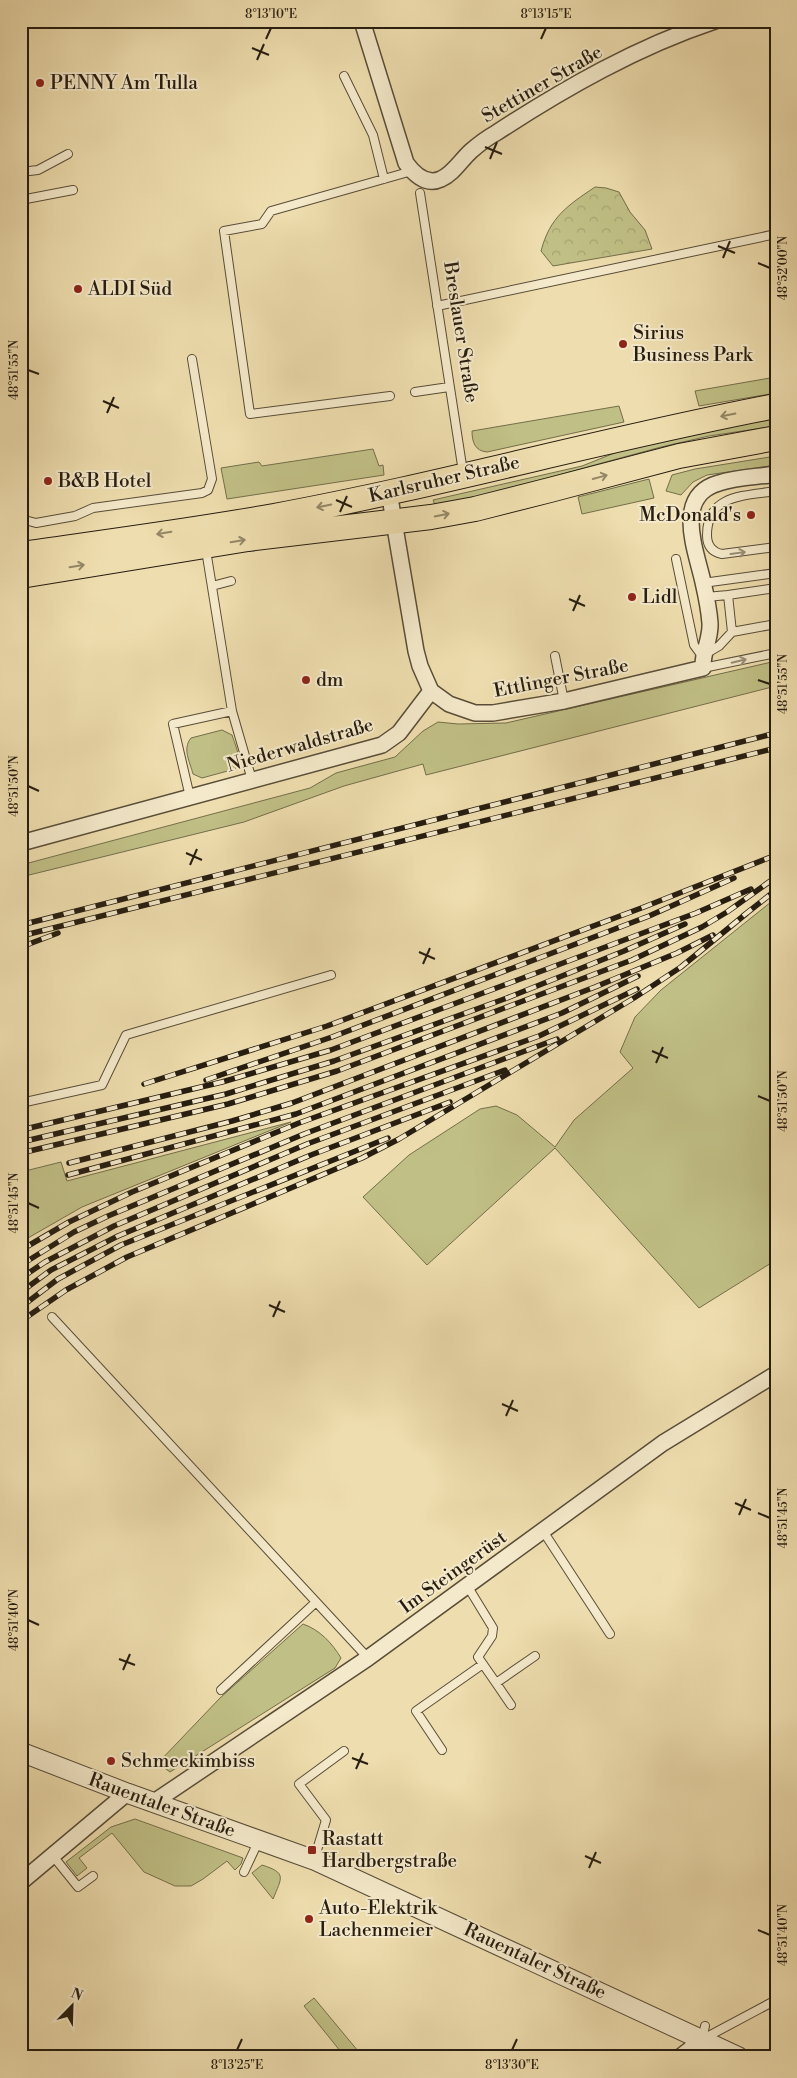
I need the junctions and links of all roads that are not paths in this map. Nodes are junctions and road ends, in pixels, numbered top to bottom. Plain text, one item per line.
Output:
1 (362, 21) edge
2 (715, 21) edge
3 (344, 76) dead end
4 (68, 154) dead end
5 (412, 171) junction
6 (21, 172) edge
7 (384, 179) junction
8 (423, 187) junction
9 (73, 190) dead end
10 (21, 202) edge
11 (776, 234) edge
12 (437, 306) junction
13 (192, 358) dead end
14 (449, 387) junction
15 (414, 392) dead end
16 (390, 396) dead end
17 (776, 406) edge
18 (776, 438) edge
19 (776, 474) edge
20 (464, 476) junction
21 (776, 491) edge
22 (389, 492) junction
23 (21, 519) edge
24 (394, 521) junction
25 (206, 546) junction
26 (776, 547) edge
27 (21, 554) edge
28 (676, 559) dead end
29 (776, 573) edge
30 (21, 576) edge
31 (231, 581) dead end
32 (212, 586) junction
33 (776, 588) edge
34 (705, 590) junction
35 (728, 595) junction
36 (776, 624) edge
37 (732, 632) junction
38 (776, 653) edge
39 (554, 656) dead end
40 (702, 662) junction
41 (431, 691) junction
42 (564, 701) junction
43 (232, 710) junction
44 (252, 780) junction
45 (190, 797) junction
46 (21, 843) edge
47 (331, 975) dead end
48 (21, 1103) edge
49 (52, 1317) dead end
50 (776, 1374) edge
51 (544, 1531) junction
52 (468, 1587) junction
53 (316, 1602) junction
54 (610, 1634) dead end
55 (535, 1656) dead end
56 (368, 1658) junction
57 (483, 1664) junction
58 (496, 1683) junction
59 (221, 1690) dead end
60 (511, 1705) dead end
61 (442, 1750) dead end
62 (344, 1751) dead end
63 (21, 1752) edge
64 (127, 1793) junction
65 (154, 1802) junction
66 (259, 1840) junction
67 (53, 1856) junction
68 (314, 1860) junction
69 (244, 1872) dead end
70 (93, 1876) dead end
71 (21, 1882) edge
72 (776, 2000) edge
73 (703, 2033) junction
74 (680, 2057) edge
75 (739, 2057) edge

1 - 5 street
2 - 8 street, Stettiner Straße
3 - 7 lane
4 - 6 lane
5 - 7 lane
5 - 8 street
7 - 16 lane
8 - 12 lane, Breslauer Straße
9 - 10 lane
11 - 12 lane
12 - 14 lane, Breslauer Straße
13 - 23 lane
14 - 15 lane
14 - 20 lane, Breslauer Straße
17 -> 20 main road, Karlsruher Straße
24 -> 18 main road, Karlsruher Straße
19 - 34 street
20 - 22 main road, Karlsruher Straße
21 -> 26 lane
22 - 24 street
22 -> 27 main road, Karlsruher Straße
25 -> 24 main road, Karlsruher Straße
24 - 41 street
30 -> 25 main road, Karlsruher Straße
25 - 32 lane
28 - 40 lane
29 - 34 lane
31 - 32 lane
32 - 43 lane
33 - 35 lane
34 - 35 lane
34 - 40 street
35 - 37 lane
36 - 37 lane
37 - 40 lane
40 -> 38 lane, Ettlinger Straße
39 - 42 lane
40 - 42 street, Ettlinger Straße
41 - 42 street, Ettlinger Straße
41 - 44 street, Niederwaldstraße
43 - 44 lane
43 - 45 lane
44 - 45 street, Niederwaldstraße
45 - 46 street, Niederwaldstraße
47 - 48 lane
49 - 53 lane
50 - 51 street, Im Steingerüst
51 - 52 street, Im Steingerüst
51 - 54 lane
52 - 56 street, Im Steingerüst
52 - 57 lane
53 - 56 lane
53 - 59 lane
55 - 58 lane
56 - 65 street, Im Steingerüst
57 - 58 lane
57 - 61 lane
58 - 60 lane
62 - 68 lane
63 - 64 street, Rauentaler Straße
64 - 65 street, Rauentaler Straße
64 - 67 street
65 - 66 street, Rauentaler Straße
66 - 68 street, Rauentaler Straße
66 - 69 lane
67 - 70 lane
67 - 71 street
68 - 73 street, Rauentaler Straße
72 - 73 lane
73 - 74 street
73 - 75 street, Rauentaler Straße

